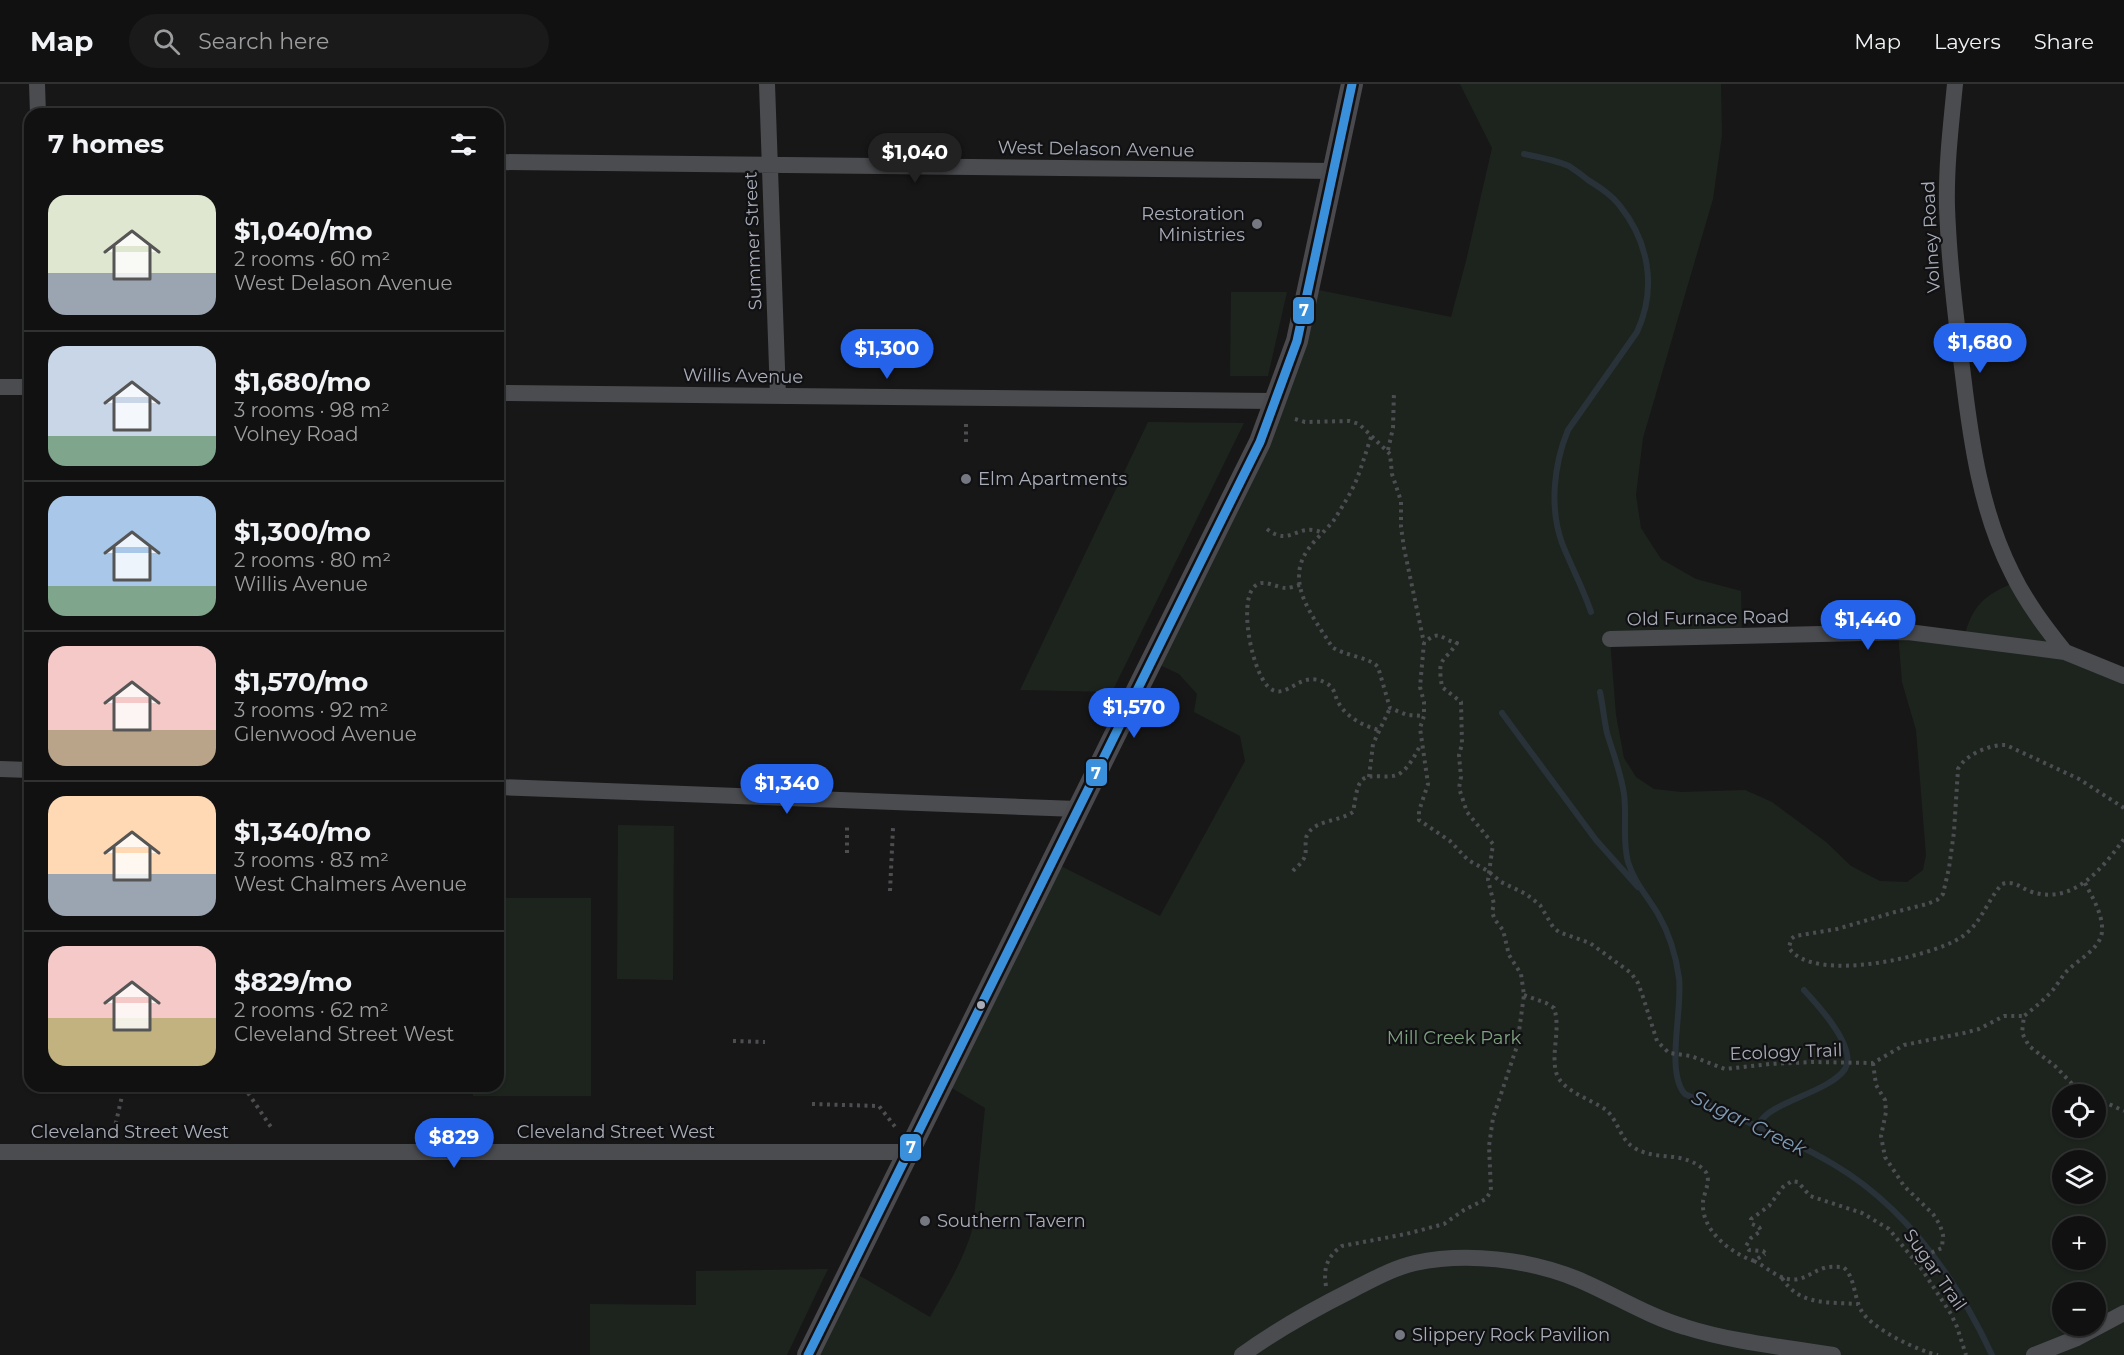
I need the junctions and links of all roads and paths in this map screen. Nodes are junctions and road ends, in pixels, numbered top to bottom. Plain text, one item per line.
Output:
1 (37, 84) edge
2 (767, 84) edge
3 (1352, 84) edge
4 (1955, 84) edge
5 (38, 108) edge
6 (504, 162) edge
7 (770, 165) junction
8 (1333, 171) junction
9 (0, 387) edge
10 (24, 387) edge
11 (1394, 391) dead end
12 (504, 393) edge
13 (778, 396) junction
14 (1275, 401) junction
15 (1295, 419) dead end
16 (966, 420) dead end
17 (1371, 437) junction
18 (966, 442) dead end
19 (1388, 450) junction
20 (1268, 529) dead end
21 (1323, 533) junction
22 (1300, 585) junction
23 (1610, 639) dead end
24 (1424, 643) junction
25 (2065, 652) junction
26 (2124, 676) edge
27 (1390, 708) junction
28 (1424, 716) junction
29 (1378, 730) junction
30 (1421, 744) junction
31 (0, 769) edge
32 (24, 770) edge
33 (1369, 777) junction
34 (504, 787) edge
35 (2124, 808) edge
36 (1077, 809) junction
37 (847, 826) dead end
38 (893, 828) dead end
39 (2124, 840) edge
40 (847, 853) dead end
41 (1293, 871) dead end
42 (1488, 871) junction
43 (2085, 883) junction
44 (891, 891) dead end
45 (1524, 995) junction
46 (2024, 1016) junction
47 (733, 1041) dead end
48 (765, 1042) dead end
49 (1873, 1063) junction
50 (2072, 1084) edge
51 (248, 1093) dead end
52 (122, 1096) dead end
53 (2106, 1102) edge
54 (812, 1104) dead end
55 (2124, 1110) edge
56 (896, 1128) dead end
57 (273, 1130) dead end
58 (114, 1131) dead end
59 (0, 1152) edge
60 (908, 1152) junction
61 (1914, 1260) junction
62 (1754, 1261) junction
63 (1781, 1277) junction
64 (1330, 1301) junction
65 (1858, 1304) junction
66 (2124, 1313) edge
67 (808, 1355) edge
68 (1242, 1355) edge
69 (1833, 1355) edge
70 (1938, 1355) edge
71 (1966, 1355) edge
72 (2034, 1355) edge

1 - 5 street
2 - 7 street, Summer Street
3 - 8 main road
4 - 25 street, Volney Road
6 - 7 street, West Delason Avenue
7 - 8 street, West Delason Avenue
7 - 13 street, Summer Street
8 - 14 main road
9 - 10 street
11 - 19 path
12 - 13 street, Willis Avenue
13 - 14 street, Willis Avenue
14 - 36 main road
15 - 17 path
16 - 18 path
17 - 19 path
17 - 21 path
19 - 24 path
20 - 21 path
21 - 22 path
22 - 27 path
22 - 29 path
23 - 25 street, Old Furnace Road
24 - 28 path
24 - 42 path
25 - 26 street, Old Furnace Road
27 - 28 path
27 - 29 path
28 - 30 path
29 - 33 path
30 - 33 path
30 - 42 path, Ecology Trail
31 - 32 street
33 - 41 path
34 - 36 street
35 - 43 path
36 - 60 main road
37 - 40 path
38 - 44 path
39 - 43 path
42 - 45 path
42 - 49 path, Ecology Trail
43 - 46 path
45 - 62 path
45 - 64 path
46 - 49 path
46 - 50 path
47 - 48 path
49 - 61 path
51 - 57 path
52 - 58 path
53 - 55 path
54 - 56 path
59 - 60 street, Cleveland Street West
60 - 67 main road
61 - 62 path, Sugar Trail
61 - 71 path, Sugar Trail
62 - 63 path
63 - 65 path
63 - 65 path
64 - 68 street
64 - 69 street
65 - 70 path
66 - 72 street

